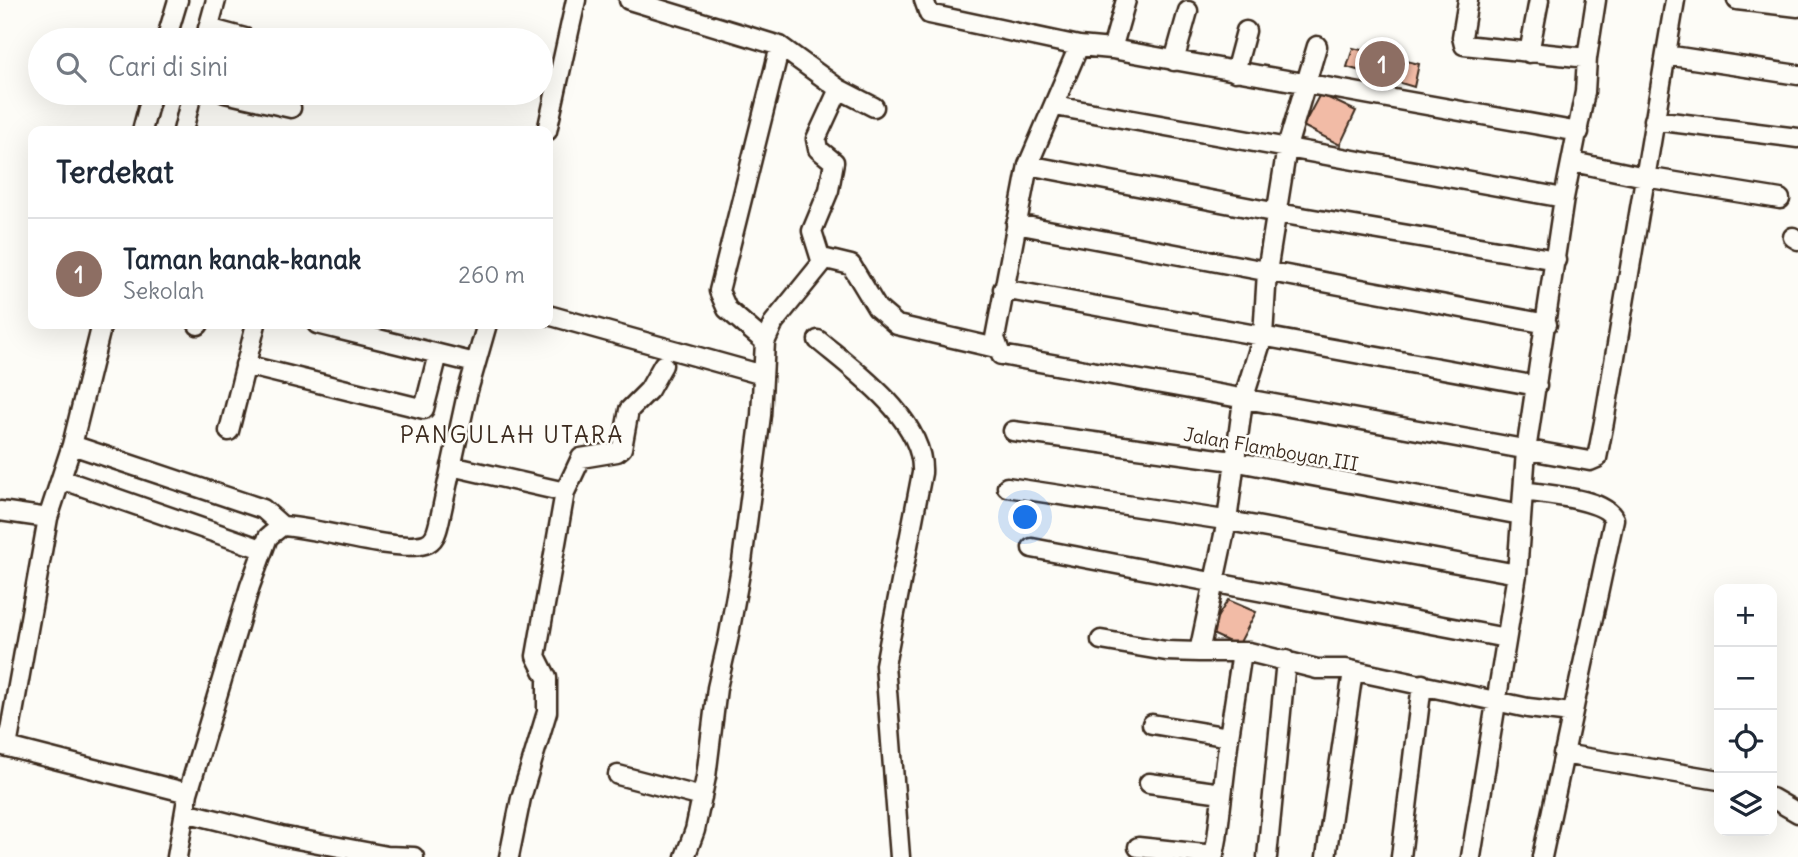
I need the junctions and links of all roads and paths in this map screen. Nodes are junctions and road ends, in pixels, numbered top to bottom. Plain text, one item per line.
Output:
1 (178, 0) edge
2 (216, 0) edge
3 (576, 0) edge
4 (629, 0) edge
5 (924, 0) edge
6 (1126, 0) edge
7 (1468, 0) edge
8 (1538, 0) edge
9 (1596, 0) edge
10 (1675, 0) edge
11 (1737, 0) edge
12 (1798, 7) edge
13 (1188, 11) dead end
14 (170, 28) edge
15 (209, 28) edge
16 (1246, 31) dead end
17 (780, 46) junction
18 (1079, 46) junction
19 (1317, 46) dead end
20 (1112, 49) junction
21 (1529, 53) junction
22 (1666, 55) junction
23 (1587, 58) junction
24 (1174, 61) junction
25 (1235, 72) junction
26 (1798, 75) edge
27 (1304, 85) junction
28 (839, 89) junction
29 (553, 104) edge
30 (149, 105) edge
31 (189, 105) edge
32 (278, 105) edge
33 (553, 105) edge
34 (1055, 106) junction
35 (874, 107) dead end
36 (291, 108) dead end
37 (1654, 120) junction
38 (143, 126) edge
39 (184, 126) edge
40 (548, 126) edge
41 (1579, 132) junction
42 (1798, 138) edge
43 (1287, 147) junction
44 (1573, 162) junction
45 (1028, 165) junction
46 (1645, 177) junction
47 (1564, 198) junction
48 (1780, 199) dead end
49 (1278, 213) junction
50 (1016, 224) junction
51 (822, 258) junction
52 (1556, 260) junction
53 (1267, 272) junction
54 (1003, 289) junction
55 (553, 316) edge
56 (1547, 324) junction
57 (101, 329) edge
58 (255, 329) edge
59 (337, 329) edge
60 (485, 329) edge
61 (1263, 336) junction
62 (818, 340) dead end
63 (765, 342) junction
64 (996, 348) junction
65 (438, 354) junction
66 (475, 363) junction
67 (246, 365) junction
68 (663, 365) dead end
69 (762, 376) junction
70 (1537, 386) junction
71 (1243, 400) junction
72 (229, 431) dead end
73 (1013, 431) dead end
74 (72, 445) junction
75 (1526, 451) junction
76 (1233, 461) junction
77 (451, 466) junction
78 (61, 479) junction
79 (1007, 487) dead end
80 (1524, 491) junction
81 (565, 492) junction
82 (0, 511) edge
83 (1521, 515) junction
84 (48, 518) junction
85 (1227, 522) junction
86 (282, 526) junction
87 (1032, 548) dead end
88 (262, 549) junction
89 (1517, 575) junction
90 (1215, 584) junction
91 (1506, 638) junction
92 (1101, 640) dead end
93 (1199, 652) junction
94 (1242, 652) junction
95 (1286, 660) junction
96 (1353, 671) junction
97 (1422, 684) junction
98 (1496, 700) junction
99 (1571, 713) junction
100 (1152, 724) dead end
101 (1228, 737) junction
102 (4, 746) edge
103 (1563, 754) junction
104 (618, 775) dead end
105 (1714, 779) edge
106 (1149, 783) dead end
107 (188, 793) junction
108 (1222, 793) junction
109 (702, 797) junction
110 (1777, 801) edge
111 (185, 812) junction
112 (1798, 813) edge
113 (1138, 847) dead end
114 (1218, 856) edge
115 (177, 857) edge
116 (414, 857) edge
117 (509, 857) edge
118 (685, 857) edge
119 (900, 857) edge
120 (1267, 857) edge
121 (1326, 857) edge
122 (1401, 857) edge
123 (1471, 857) edge
124 (1542, 857) edge

1 - 14 street
2 - 15 street
3 - 29 street
4 - 17 street
5 - 18 street
6 - 20 street
7 - 21 street
8 - 21 street
9 - 23 street
10 - 22 street
11 - 12 street
13 - 24 street
16 - 25 street
17 - 28 street
17 - 63 street
18 - 20 street
18 - 34 street
19 - 27 street
20 - 24 street
21 - 23 street
22 - 26 street
22 - 37 street
23 - 41 street
24 - 25 street
25 - 27 street
27 - 41 street
27 - 43 street
28 - 35 street
28 - 51 street
30 - 38 street
31 - 39 street
32 - 36 street
33 - 40 street
34 - 43 street
34 - 45 street
37 - 42 street
37 - 46 street
41 - 44 street
43 - 47 street
43 - 49 street
44 - 46 street
44 - 47 street
45 - 49 street
45 - 50 street
46 - 48 street
46 - 75 street
47 - 52 street
49 - 52 street
49 - 53 street
50 - 53 street
50 - 54 street
51 - 63 street
51 - 64 street
52 - 56 street
53 - 56 street
53 - 61 street
54 - 61 street
54 - 64 street
55 - 69 street
56 - 70 street
57 - 74 street
58 - 67 street
59 - 65 street
60 - 66 street
61 - 70 street
61 - 71 street
62 - 119 street
63 - 69 street
64 - 71 street
65 - 66 street
65 - 67 street
66 - 77 street
67 - 72 street
68 - 81 street
69 - 109 street
70 - 75 street
71 - 75 street
71 - 76 street
73 - 76 street, Jalan Flamboyan III
74 - 78 street
74 - 86 street
75 - 80 street
76 - 83 street, Jalan Flamboyan III
76 - 85 street
77 - 81 street
77 - 86 street
78 - 84 street
78 - 88 street
79 - 85 street
80 - 83 street
80 - 99 street
81 - 117 street
82 - 84 street
83 - 89 street
84 - 102 street
85 - 89 street
85 - 90 street
86 - 88 street
87 - 90 street
88 - 107 street
89 - 91 street
90 - 91 street
90 - 93 street
91 - 98 street
92 - 93 street
93 - 94 street
94 - 95 street
94 - 101 street
95 - 96 street
95 - 120 street
96 - 97 street
96 - 121 street
97 - 98 street
97 - 122 street
98 - 99 street
98 - 123 street
99 - 103 street
100 - 101 street
101 - 108 street
102 - 107 street
103 - 105 street
103 - 124 street
104 - 109 street
106 - 108 street
107 - 111 street
108 - 114 street
109 - 118 street
110 - 112 street
111 - 115 street
111 - 116 street
113 - 114 street

